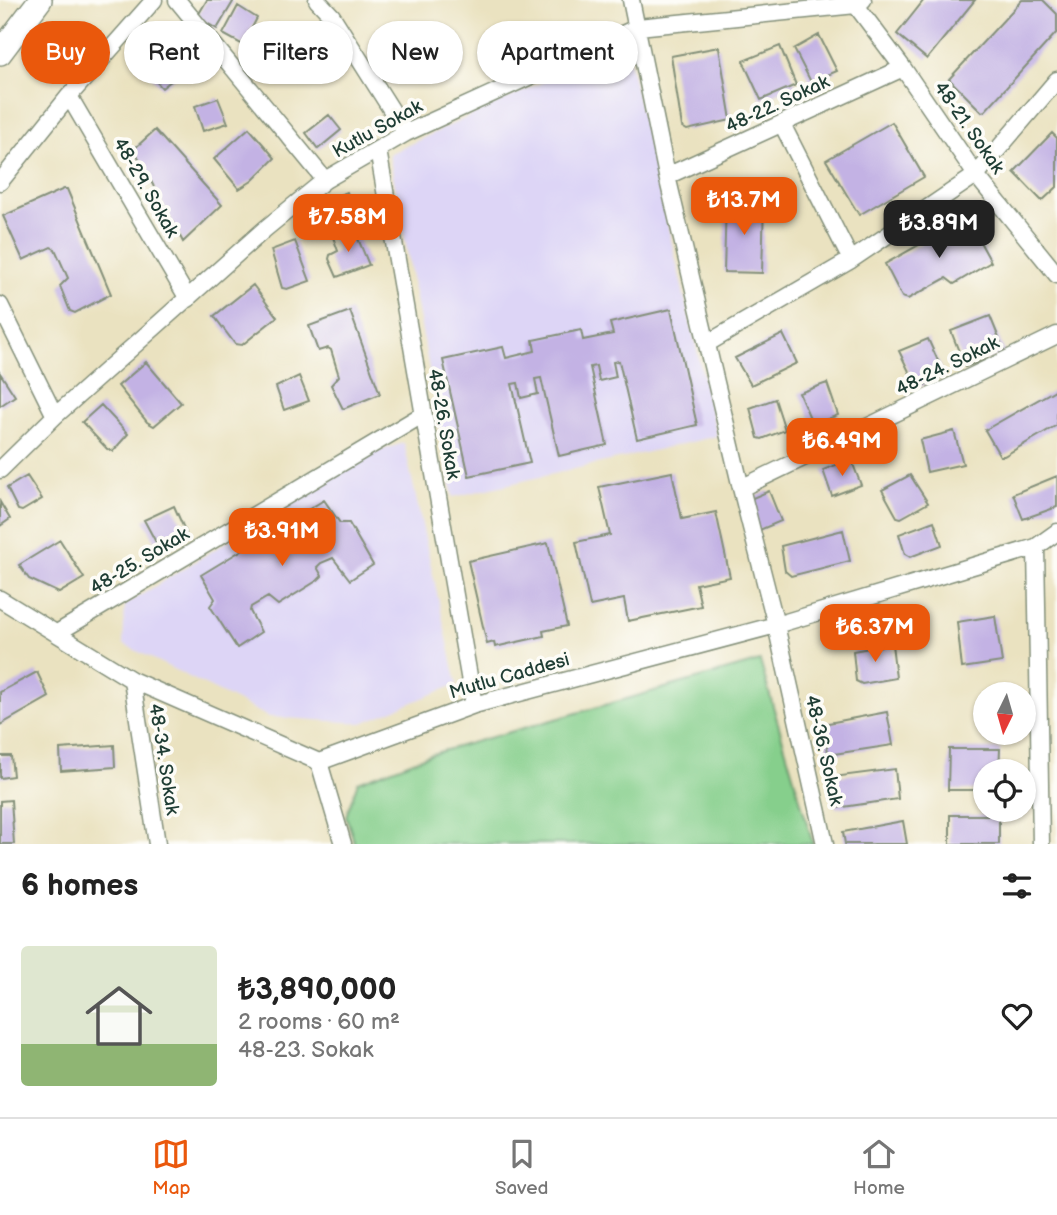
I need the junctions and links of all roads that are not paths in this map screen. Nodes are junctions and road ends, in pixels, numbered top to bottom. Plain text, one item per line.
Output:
1 (40, 0) edge
2 (154, 0) edge
3 (177, 0) edge
4 (317, 0) edge
5 (631, 0) edge
6 (857, 2) edge
7 (636, 21) edge
8 (638, 27) joint
9 (0, 53) edge
10 (903, 68) junction
11 (1057, 80) edge
12 (513, 84) edge
13 (69, 96) junction
14 (782, 124) junction
15 (406, 133) junction
16 (378, 150) junction
17 (976, 175) junction
18 (667, 176) junction
19 (325, 180) junction
20 (0, 182) edge
21 (851, 260) junction
22 (1057, 275) edge
23 (188, 299) junction
24 (0, 305) edge
25 (1057, 335) edge
26 (708, 343) junction
27 (55, 415) junction
28 (422, 415) junction
29 (0, 470) edge
30 (741, 488) junction
31 (1057, 532) edge
32 (1036, 547) junction
33 (0, 599) edge
34 (776, 625) junction
35 (57, 633) junction
36 (132, 680) junction
37 (474, 705) junction
38 (319, 762) junction
39 (157, 844) edge
40 (342, 844) edge
41 (825, 844) edge
42 (1041, 844) edge

1 - 9 main road
2 - 13 street
3 - 19 street
4 - 15 street
5 - 7 street, 48-36. Sokak
6 - 8 street, Kutlu Sokak
6 - 10 street, 48-21. Sokak
8 - 18 street, 48-36. Sokak
10 - 14 street, 48-22. Sokak
10 - 17 street, 48-21. Sokak
11 - 17 street
12 - 15 street, Kutlu Sokak
13 - 20 street
13 - 23 street, 48-29. Sokak
14 - 18 street, 48-22. Sokak
14 - 21 street
15 - 16 street, Kutlu Sokak
16 - 19 street, Kutlu Sokak
16 - 28 street, 48-26. Sokak
17 - 21 street
17 - 22 street, 48-21. Sokak
18 - 26 street, 48-36. Sokak
19 - 23 street, Kutlu Sokak
21 - 26 street
23 - 27 street, Kutlu Sokak
24 - 27 street
25 - 30 street, 48-24. Sokak
26 - 30 street, 48-36. Sokak
27 - 29 street, Kutlu Sokak
28 - 35 street, 48-25. Sokak
28 - 37 street, 48-26. Sokak
30 - 34 street, 48-36. Sokak
31 - 32 street, Mutlu Caddesi
32 - 34 street, Mutlu Caddesi
32 - 42 street
33 - 35 street
34 - 37 street, Mutlu Caddesi
34 - 41 street, 48-36. Sokak
35 - 36 street
36 - 38 street
36 - 39 street, 48-34. Sokak
37 - 38 street, Mutlu Caddesi
38 - 40 street

